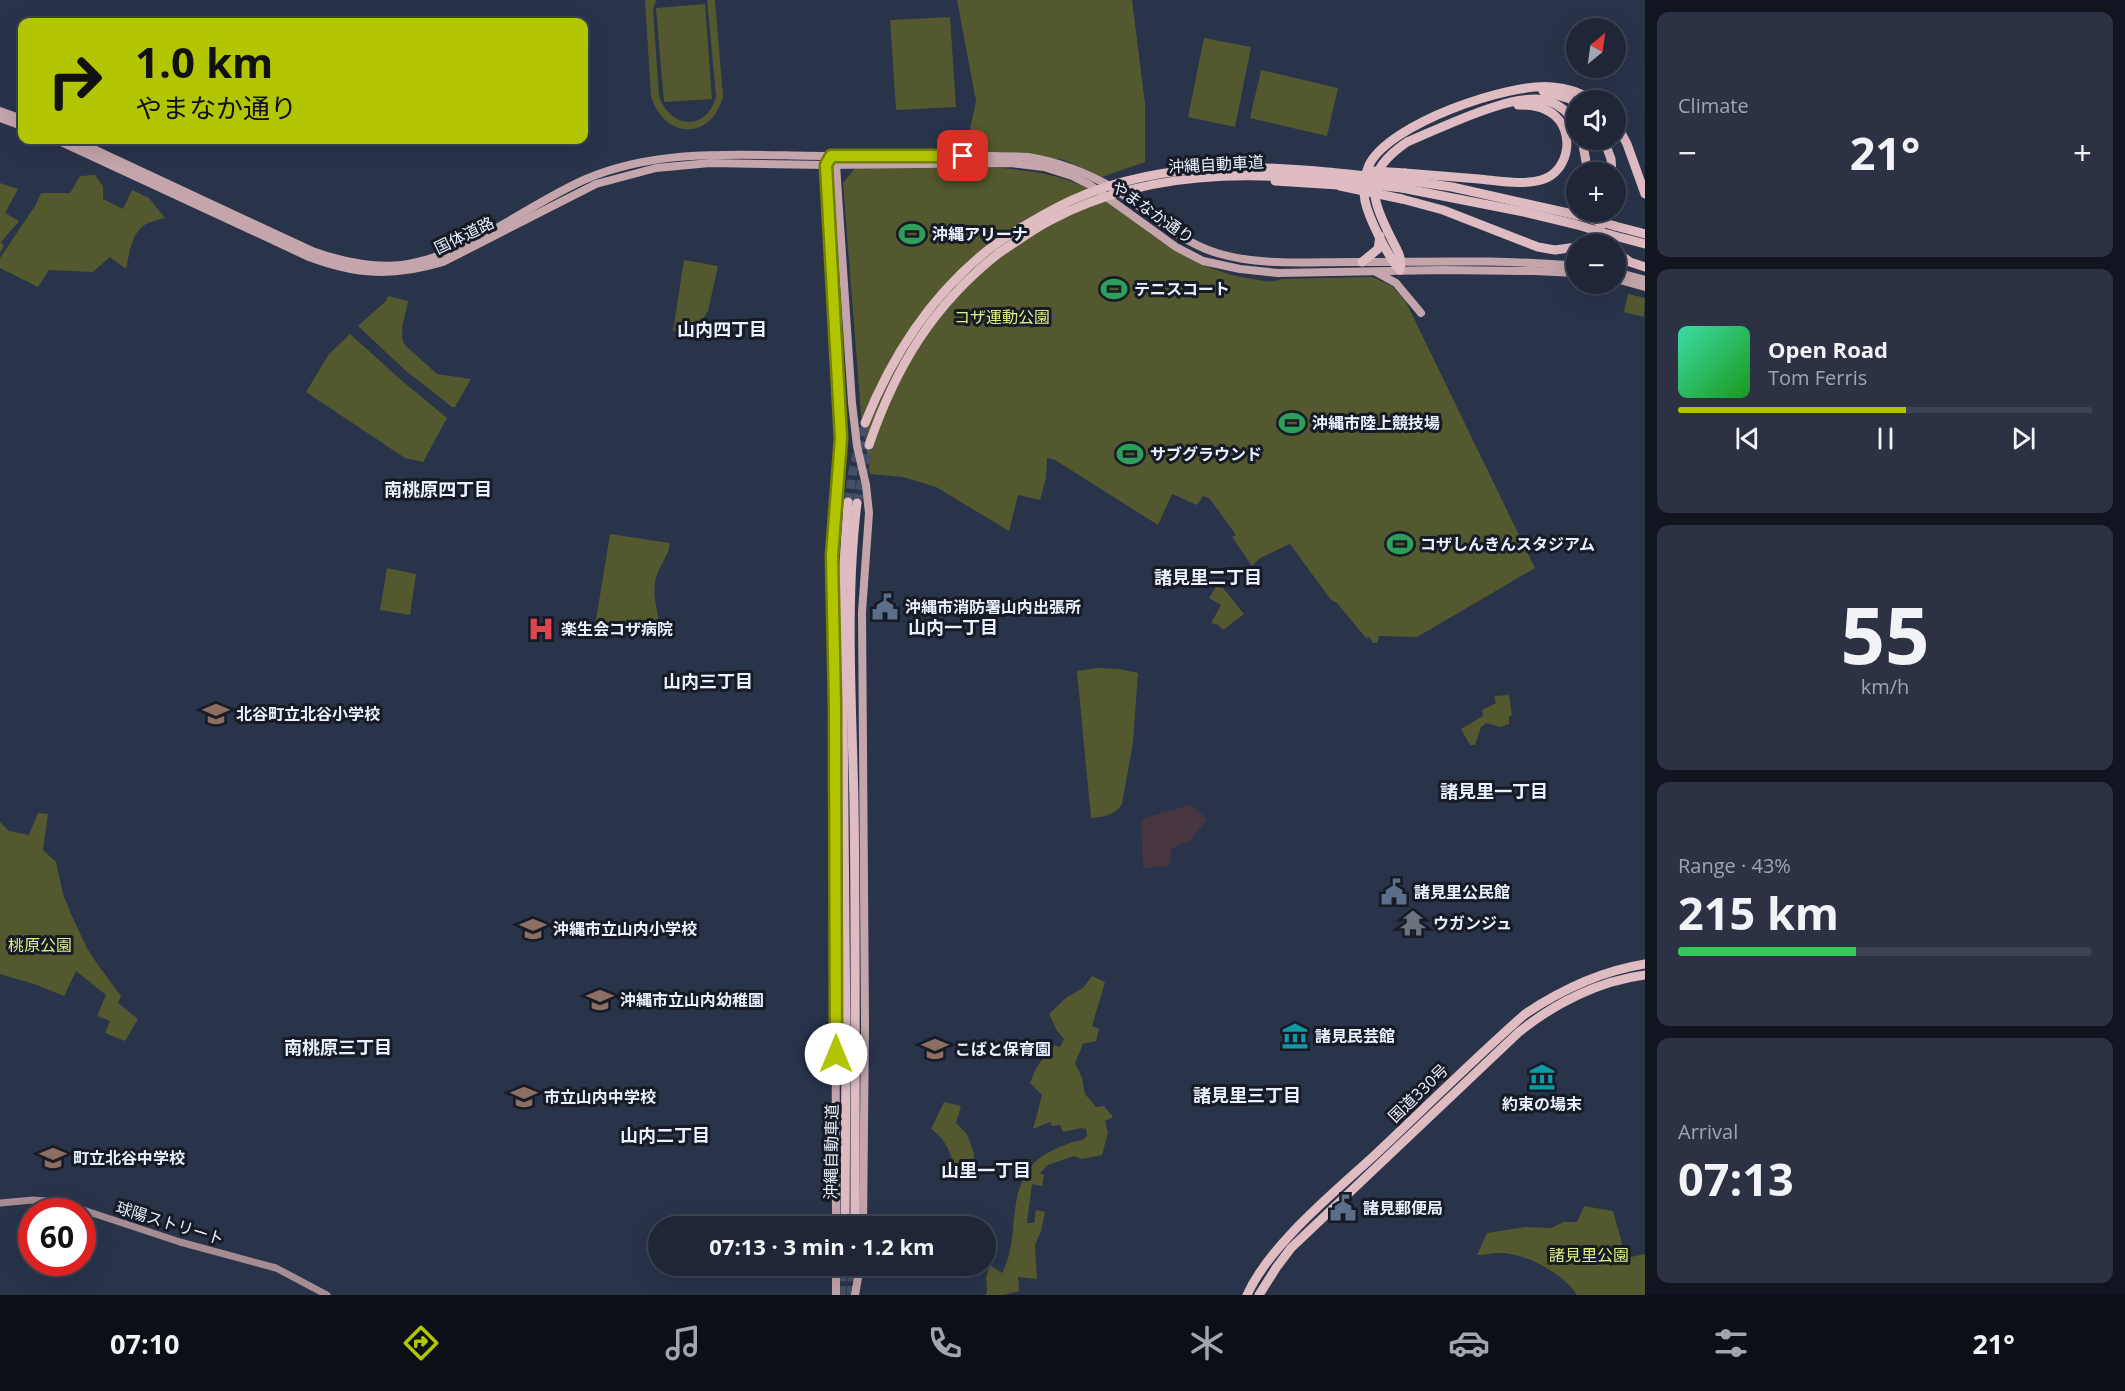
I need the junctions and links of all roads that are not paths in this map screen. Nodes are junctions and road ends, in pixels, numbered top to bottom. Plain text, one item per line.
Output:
1 (1523, 89) junction
2 (1571, 90) edge
3 (1566, 98) edge
4 (1499, 105) junction
5 (0, 111) edge
6 (1566, 111) edge
7 (18, 117) edge
8 (0, 118) edge
9 (18, 125) edge
10 (1626, 142) edge
11 (66, 144) edge
12 (83, 144) edge
13 (831, 156) junction
14 (826, 165) junction
15 (836, 165) junction
16 (1212, 176) junction
17 (1404, 180) junction
18 (1645, 194) edge
19 (1595, 222) edge
20 (1603, 222) edge
21 (1594, 234) edge
22 (1608, 234) edge
23 (1609, 234) edge
24 (1645, 234) edge
25 (1380, 235) junction
26 (1626, 235) edge
27 (1626, 239) edge
28 (1645, 244) edge
29 (1566, 248) edge
30 (996, 249) junction
31 (1626, 260) edge
32 (1362, 262) junction
33 (1399, 265) junction
34 (1566, 265) edge
35 (1645, 267) edge
36 (1369, 270) junction
37 (1566, 273) edge
38 (1626, 275) edge
39 (1645, 280) edge
40 (1626, 282) edge
41 (1645, 287) edge
42 (1421, 313) dead end
43 (866, 423) tunnel mouth
44 (869, 445) tunnel mouth
45 (1645, 964) edge
46 (1645, 975) edge
47 (0, 1203) edge
48 (836, 1216) edge
49 (845, 1216) edge
50 (855, 1216) edge
51 (863, 1216) edge
52 (836, 1276) edge
53 (858, 1276) edge
54 (327, 1295) edge
55 (836, 1295) edge
56 (855, 1295) edge
57 (1247, 1295) edge
58 (1259, 1295) edge

1 - 2 highway
1 - 3 highway
1 - 25 highway
4 - 6 highway
4 - 17 highway
4 - 33 highway
5 - 7 main road
8 - 9 main road
10 - 18 highway
11 - 14 main road, 国体道路
12 - 13 main road, 国体道路
13 - 14 main road
13 - 15 main road
13 - 32 main road, やまなか通り
14 - 15 main road, やまなか通り
14 - 48 main road
15 - 36 main road, やまなか通り
15 - 51 main road
16 - 17 highway, 沖縄自動車道, bridge
16 - 29 highway, bridge
16 - 30 highway, 沖縄自動車道, bridge
17 - 23 highway, 沖縄自動車道, bridge
17 - 30 highway, 沖縄自動車道, bridge
19 - 22 highway
20 - 21 highway
24 - 26 highway, 沖縄自動車道
25 - 32 highway
25 - 33 highway
27 - 28 highway, 沖縄自動車道
30 - 43 highway, 沖縄自動車道
30 - 44 highway, 沖縄自動車道
31 - 35 highway
32 - 33 main road, やまなか通り
33 - 34 main road, やまなか通り
33 - 36 main road, やまなか通り
33 - 37 main road, やまなか通り
36 - 42 main road
38 - 39 main road
40 - 41 main road
45 - 57 highway, 国道330号
46 - 58 highway, 国道330号
47 - 54 main road, 球陽ストリート
49 - 50 highway, 沖縄自動車道
52 - 55 main road
53 - 56 main road

